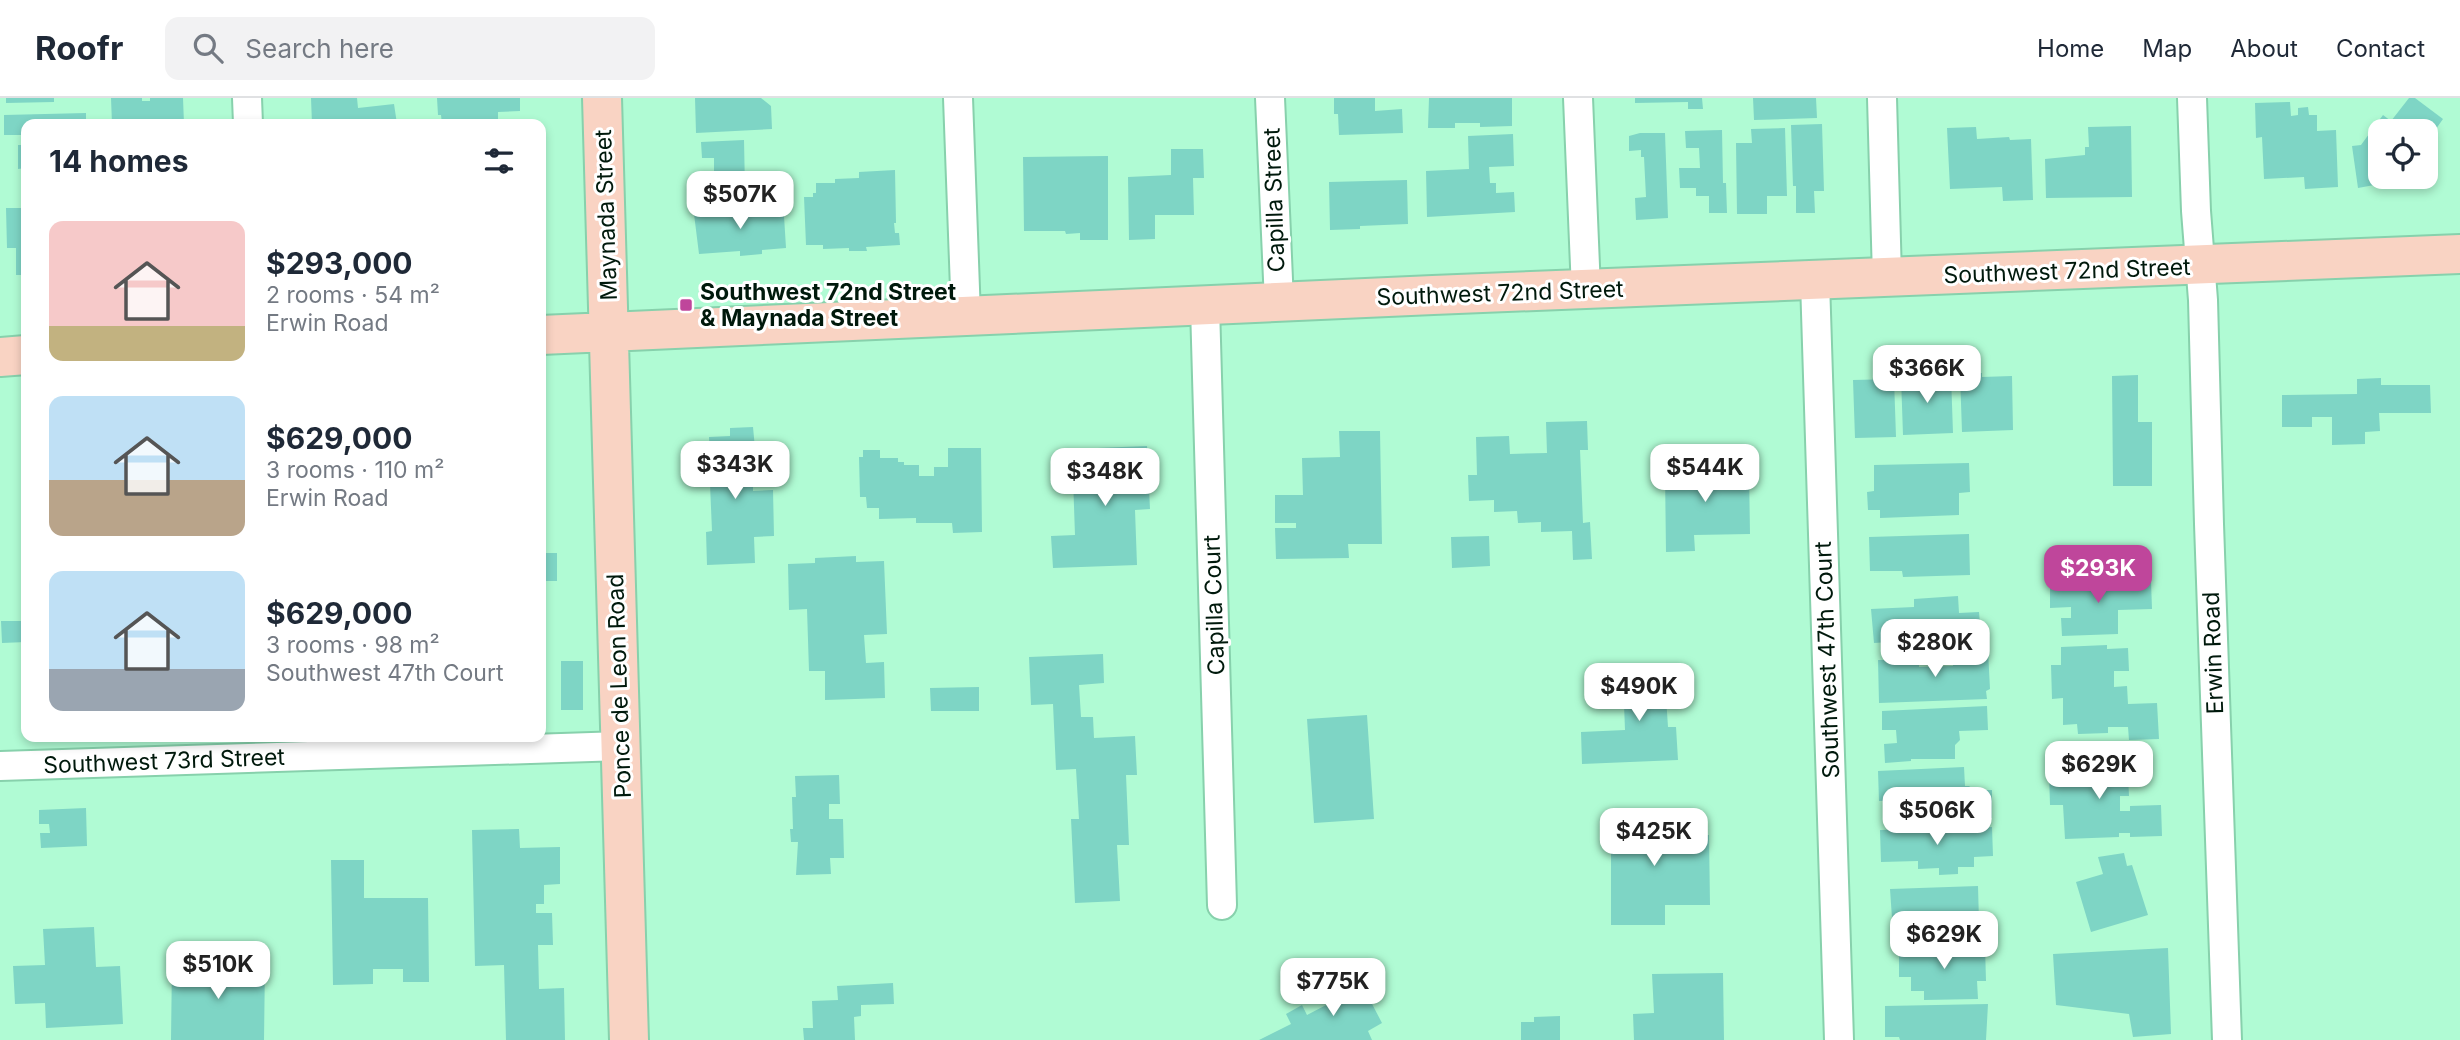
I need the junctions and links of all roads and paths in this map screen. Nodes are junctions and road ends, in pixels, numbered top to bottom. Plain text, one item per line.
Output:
1 (247, 98) edge
2 (602, 98) edge
3 (958, 98) edge
4 (1270, 98) edge
5 (1578, 98) edge
6 (1882, 98) edge
7 (2192, 98) edge
8 (248, 119) edge
9 (2460, 254) edge
10 (2200, 266) junction
11 (1887, 277) junction
12 (1815, 281) junction
13 (1586, 290) junction
14 (1279, 302) junction
15 (1205, 306) junction
16 (966, 317) junction
17 (609, 331) junction
18 (546, 335) edge
19 (21, 355) edge
20 (0, 357) edge
21 (622, 746) junction
22 (0, 766) edge
23 (1222, 905) dead end
24 (629, 1040) edge
25 (1839, 1040) edge
26 (2227, 1040) edge

1 - 8 street
2 - 17 main road, Maynada Street
3 - 16 street
4 - 14 street, Capilla Street
5 - 13 street
6 - 11 street
7 - 10 street, Erwin Road
9 - 10 main road, Southwest 72nd Street
10 - 11 main road, Southwest 72nd Street
10 - 26 street, Erwin Road
11 - 12 main road, Southwest 72nd Street
12 - 13 main road, Southwest 72nd Street
12 - 25 street, Southwest 47th Court
13 - 14 main road, Southwest 72nd Street
14 - 15 main road, Southwest 72nd Street
15 - 16 main road, Southwest 72nd Street
15 - 23 street, Capilla Court
16 - 17 main road, Southwest 72nd Street
17 - 18 main road, Southwest 72nd Street
17 - 21 main road, Ponce de Leon Road
19 - 20 main road
21 - 22 street, Southwest 73rd Street
21 - 24 main road, Ponce de Leon Road

